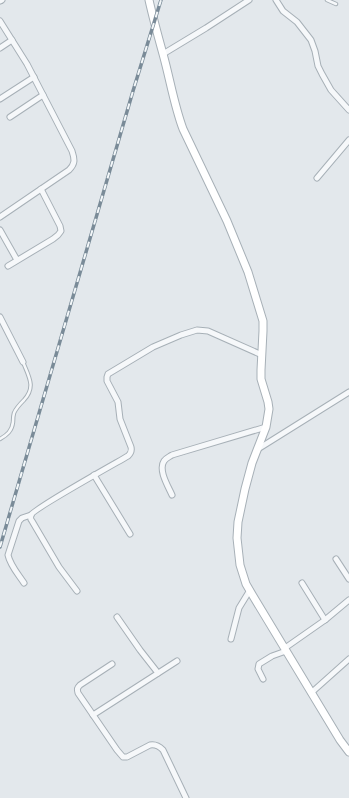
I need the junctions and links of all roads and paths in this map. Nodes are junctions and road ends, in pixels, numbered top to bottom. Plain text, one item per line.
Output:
1 (149, 0) edge
2 (249, 0) edge
3 (276, 0) edge
4 (327, 0) edge
5 (336, 4) dead end
6 (0, 21) edge
7 (12, 40) junction
8 (0, 48) edge
9 (163, 54) junction
10 (34, 77) junction
11 (43, 95) junction
12 (0, 99) edge
13 (349, 110) edge
14 (10, 117) dead end
15 (349, 140) edge
16 (317, 178) dead end
17 (41, 189) junction
18 (0, 216) edge
19 (0, 230) edge
20 (17, 260) junction
21 (8, 266) dead end
22 (0, 317) edge
23 (262, 355) junction
24 (23, 362) joint
25 (349, 392) edge
26 (266, 427) junction
27 (0, 439) edge
28 (258, 449) junction
29 (94, 475) junction
30 (172, 495) dead end
31 (31, 515) junction
32 (130, 534) dead end
33 (336, 559) dead end
34 (349, 579) edge
35 (24, 583) dead end
36 (302, 583) dead end
37 (250, 590) junction
38 (77, 591) dead end
39 (349, 600) edge
40 (117, 617) dead end
41 (325, 620) junction
42 (231, 639) dead end
43 (286, 649) junction
44 (176, 660) dead end
45 (349, 660) edge
46 (112, 664) dead end
47 (158, 673) junction
48 (263, 679) dead end
49 (311, 693) junction
50 (93, 715) junction
51 (349, 752) edge
52 (186, 798) edge

1 - 9 street
2 - 9 street
3 - 13 street
4 - 5 lane
6 - 7 street
7 - 8 street
7 - 10 street
9 - 23 street
10 - 11 street
10 - 12 street
11 - 14 street
11 - 17 street
15 - 16 street
17 - 18 street
17 - 20 street
19 - 20 street
20 - 21 street
22 - 24 street
23 - 26 street
23 - 29 street
24 - 27 lane
25 - 28 street
26 - 28 street
26 - 30 street
28 - 37 street
29 - 31 street
29 - 32 street
31 - 35 street
31 - 38 street
33 - 34 street
36 - 41 street
37 - 42 street
37 - 43 street
39 - 41 street
40 - 47 street
41 - 43 street
43 - 48 street
43 - 49 street
44 - 47 street
45 - 49 street
46 - 50 street
47 - 50 street
49 - 51 street
50 - 52 street

